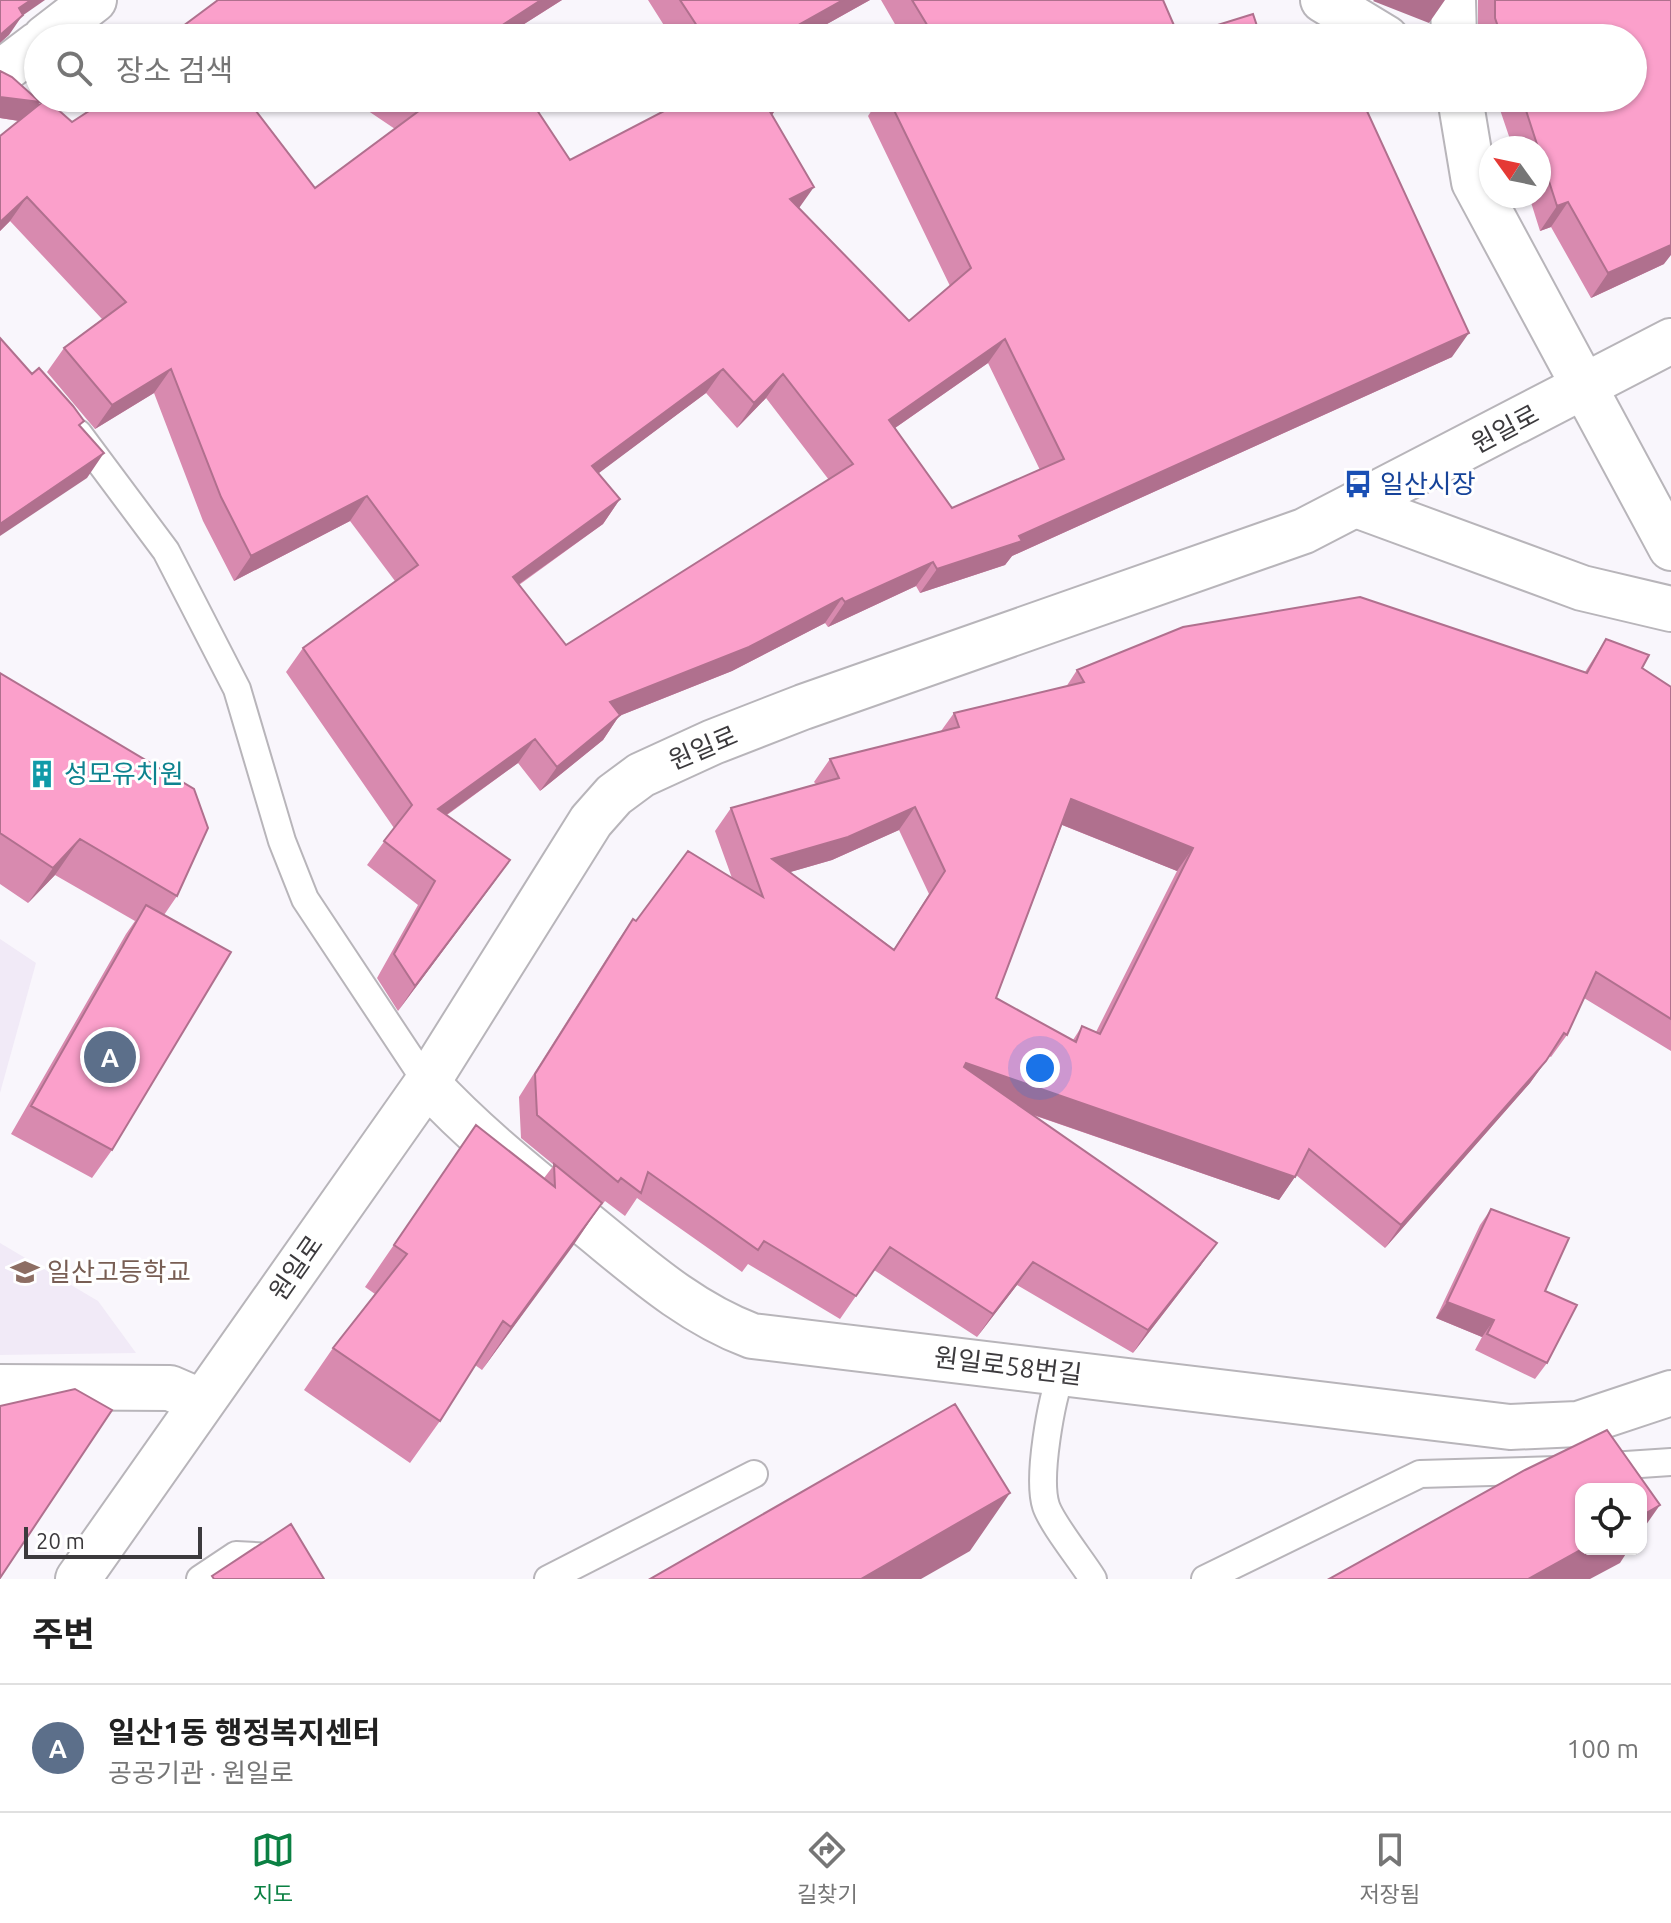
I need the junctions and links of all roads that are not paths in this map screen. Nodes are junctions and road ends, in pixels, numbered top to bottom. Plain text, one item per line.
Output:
1 (94, 0) edge
2 (1323, 0) edge
3 (1453, 0) edge
4 (63, 24) edge
5 (1363, 24) edge
6 (1454, 24) edge
7 (24, 55) edge
8 (0, 73) edge
9 (1462, 112) edge
10 (1671, 341) edge
11 (1583, 388) junction
12 (59, 409) edge
13 (1359, 506) junction
14 (1671, 548) edge
15 (1671, 609) edge
16 (427, 1083) junction
17 (1062, 1372) junction
18 (0, 1387) edge
19 (1671, 1393) edge
20 (200, 1401) junction
21 (1671, 1462) edge
22 (754, 1474) dead end
23 (78, 1579) edge
24 (200, 1579) edge
25 (306, 1579) edge
26 (548, 1579) edge
27 (1093, 1579) edge
28 (1205, 1579) edge

1 - 4 street
2 - 5 street
3 - 6 street
7 - 8 street
9 - 11 street
10 - 11 street, 원일로
11 - 13 street, 원일로
11 - 14 street
12 - 16 lane
13 - 15 street
13 - 16 street, 원일로
16 - 17 street, 원일로58번길
16 - 20 street, 원일로
17 - 19 street, 원일로58번길
17 - 27 lane
18 - 20 street
20 - 23 street, 원일로
21 - 28 lane
22 - 26 lane
24 - 25 lane

